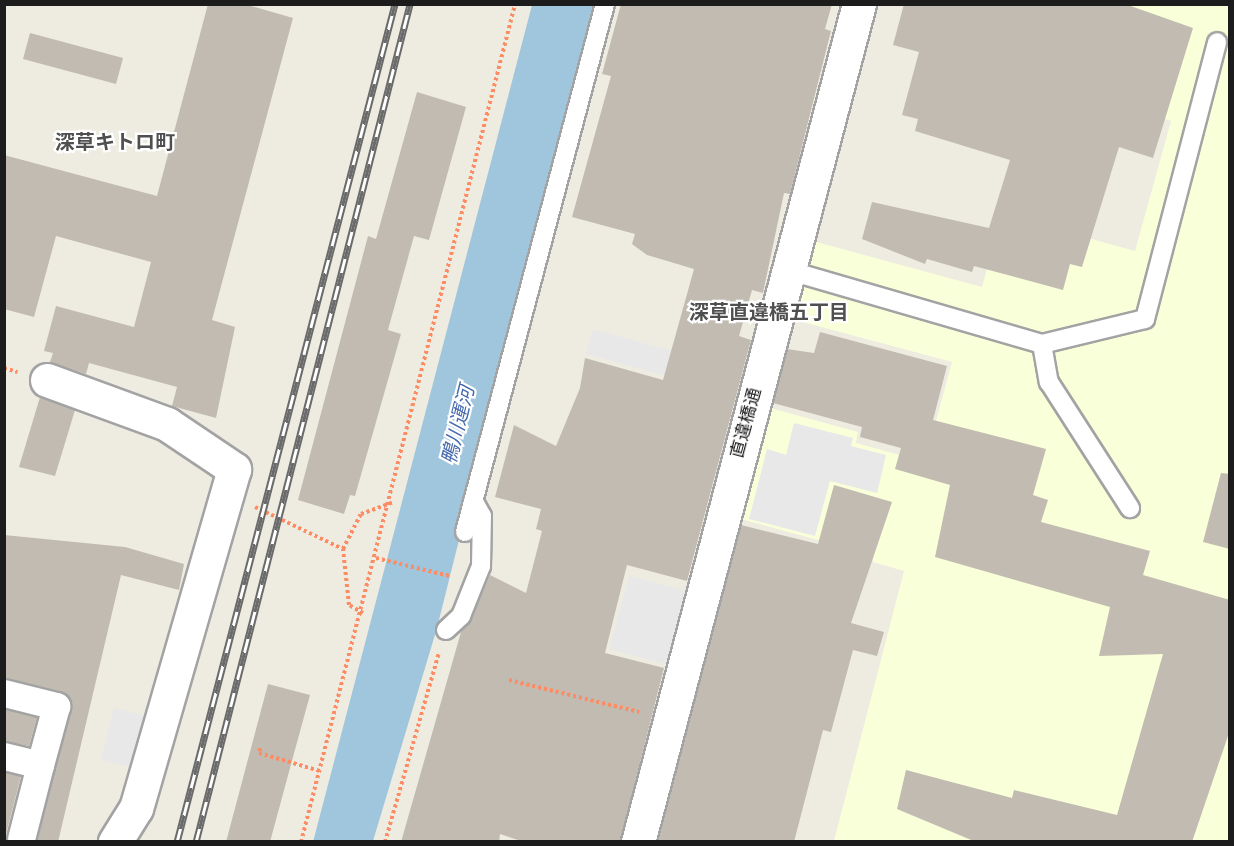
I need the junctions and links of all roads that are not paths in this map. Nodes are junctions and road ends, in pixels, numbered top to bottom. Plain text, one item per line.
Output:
1 (605, 4) edge
2 (859, 4) edge
3 (1217, 42) dead end
4 (787, 270) junction
5 (1042, 344) junction
6 (47, 380) dead end
7 (473, 500) junction
8 (1130, 508) dead end
9 (465, 532) dead end
10 (446, 630) road end
11 (4, 693) edge
12 (4, 756) edge
13 (40, 765) junction
14 (21, 839) dead end
15 (115, 842) edge
16 (638, 842) edge

1 - 7 lane
2 - 4 street, 直違橋通
3 - 5 lane
4 - 5 lane
4 - 16 street, 直違橋通
5 - 8 lane
6 - 15 street
7 - 9 lane
7 - 10 lane
11 - 13 street
12 - 13 street
13 - 14 street

